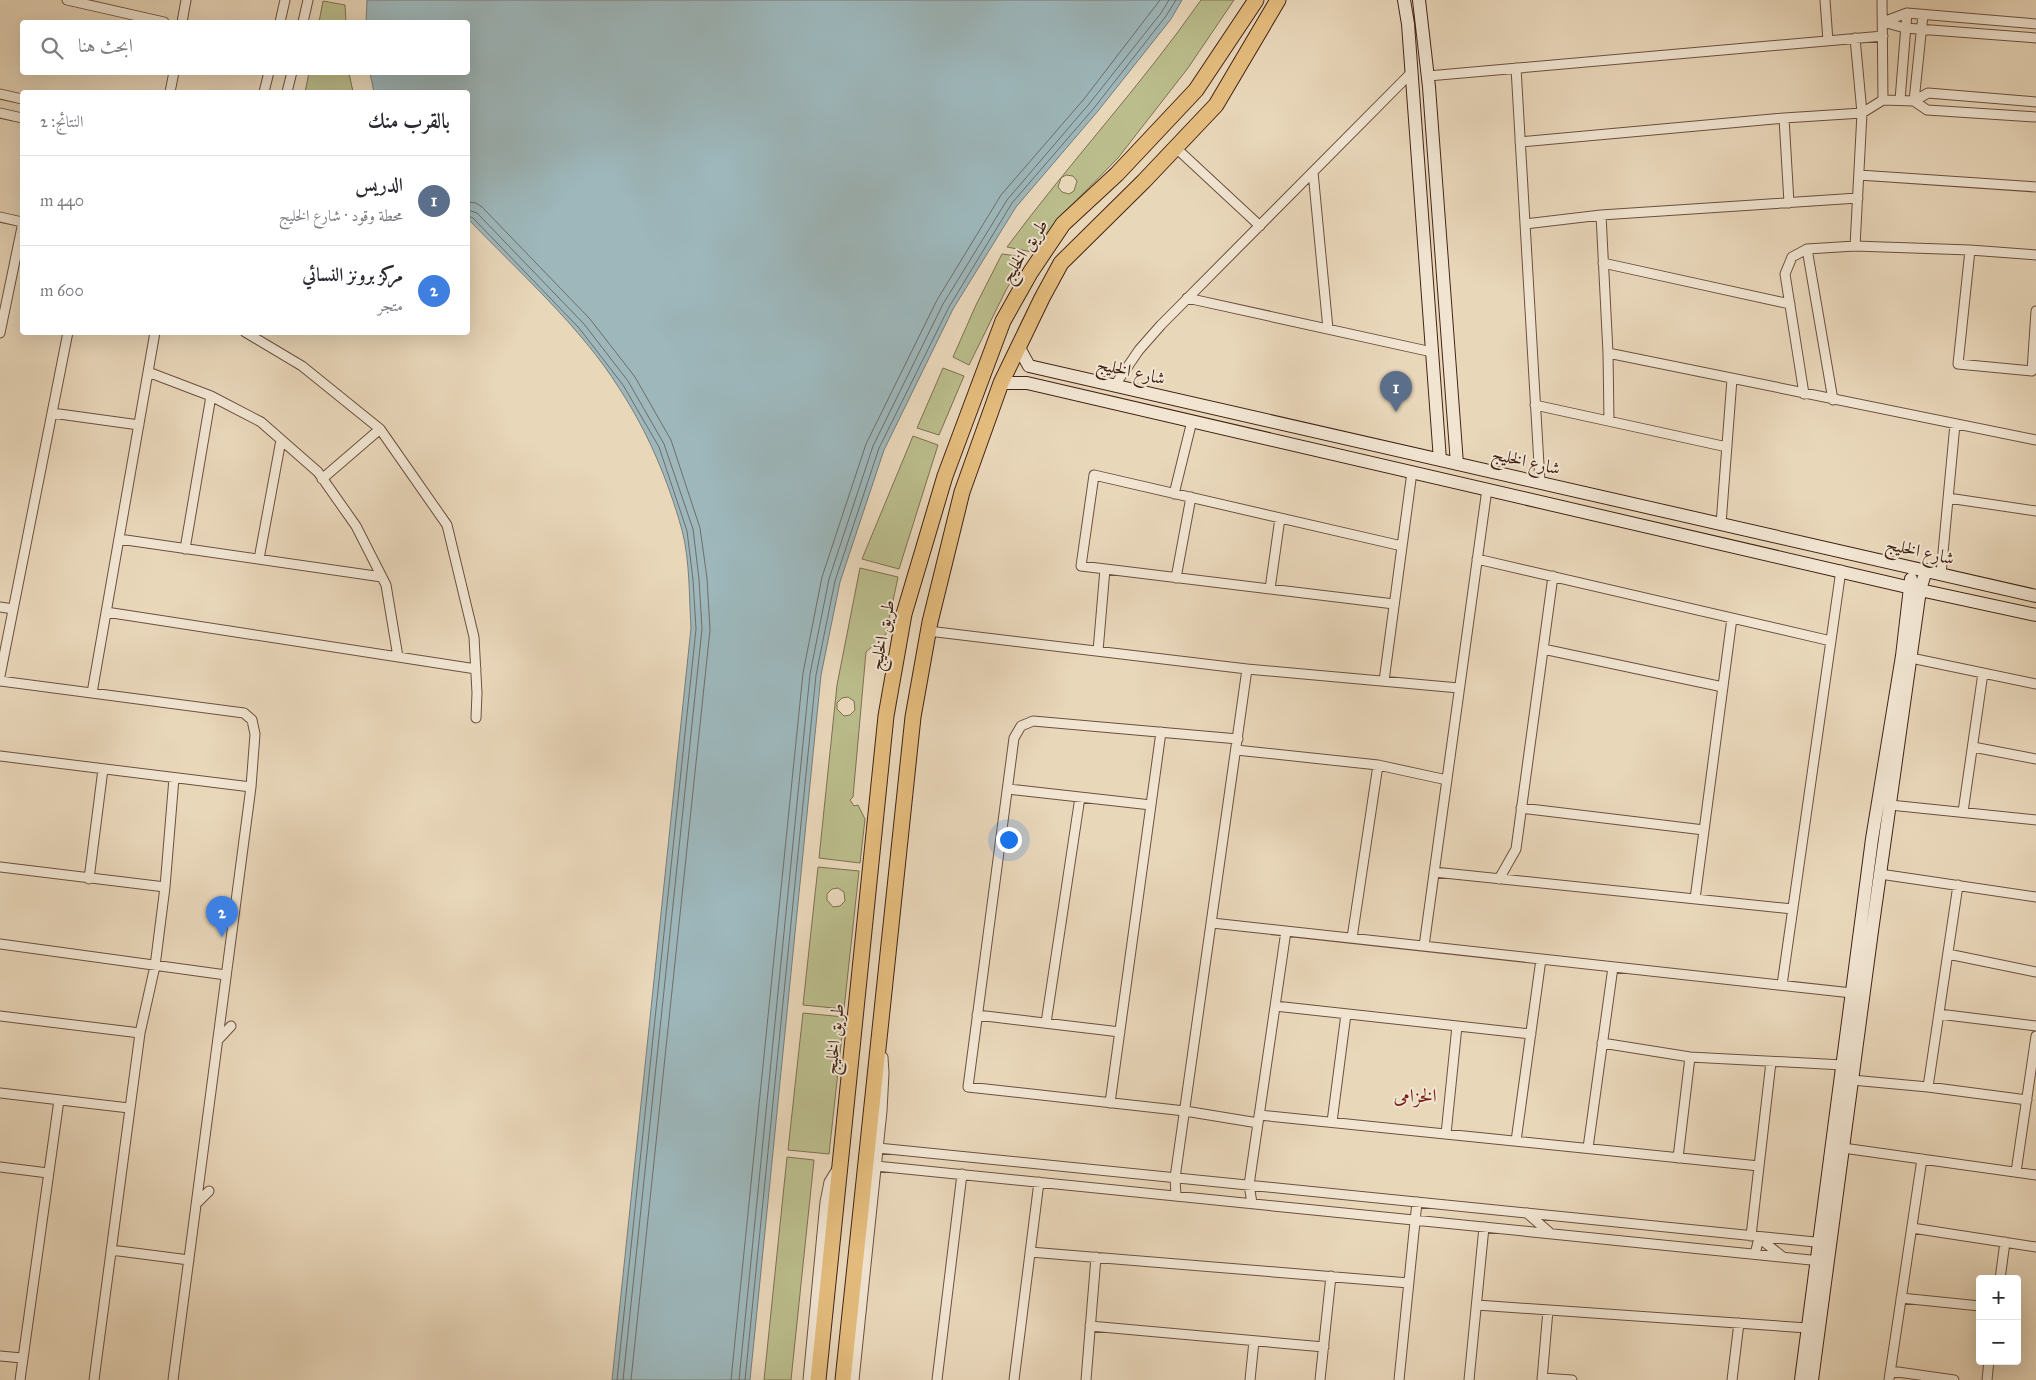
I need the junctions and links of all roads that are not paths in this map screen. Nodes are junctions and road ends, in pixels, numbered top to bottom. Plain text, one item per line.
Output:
1 (67, 0) edge
2 (186, 0) edge
3 (285, 0) edge
4 (308, 0) edge
5 (1256, 0) edge
6 (1278, 0) edge
7 (1404, 0) edge
8 (1419, 0) edge
9 (1824, 0) edge
10 (1882, 0) edge
11 (1907, 14) junction
12 (1923, 15) junction
13 (155, 20) edge
14 (182, 20) edge
15 (280, 20) edge
16 (303, 20) edge
17 (1883, 22) junction
18 (2036, 24) edge
19 (1905, 28) junction
20 (1921, 29) junction
21 (1883, 36) junction
22 (1856, 38) junction
23 (2036, 38) edge
24 (1828, 41) junction
25 (1516, 68) junction
26 (1412, 73) junction
27 (173, 75) edge
28 (268, 75) edge
29 (291, 75) edge
30 (1428, 76) junction
31 (170, 90) edge
32 (264, 90) edge
33 (288, 90) edge
34 (0, 94) edge
35 (20, 99) edge
36 (1883, 100) junction
37 (1900, 100) junction
38 (1914, 101) junction
39 (2036, 102) edge
40 (0, 113) edge
41 (1862, 113) junction
42 (2036, 117) edge
43 (20, 118) edge
44 (1784, 118) junction
45 (1520, 142) junction
46 (1175, 148) junction
47 (1313, 172) junction
48 (1859, 174) junction
49 (2036, 187) edge
50 (1858, 198) junction
51 (1789, 203) junction
52 (0, 216) edge
53 (1601, 216) junction
54 (20, 221) edge
55 (1525, 224) junction
56 (1260, 226) junction
57 (20, 235) edge
58 (1855, 246) junction
59 (1807, 249) junction
60 (1970, 250) junction
61 (2036, 255) edge
62 (1603, 263) junction
63 (4, 295) edge
64 (1187, 298) junction
65 (1790, 304) junction
66 (2036, 311) edge
67 (1328, 329) junction
68 (0, 333) edge
69 (67, 335) edge
70 (154, 335) edge
71 (250, 335) edge
72 (1018, 346) junction
73 (1432, 352) junction
74 (1608, 353) junction
75 (148, 372) junction
76 (1732, 379) junction
77 (1002, 383) junction
78 (1115, 385) junction
79 (1804, 394) junction
80 (211, 396) junction
81 (1833, 400) junction
82 (1535, 405) junction
83 (52, 413) junction
84 (1192, 421) junction
85 (1609, 421) junction
86 (1955, 424) junction
87 (139, 425) junction
88 (380, 429) junction
89 (281, 440) junction
90 (2036, 440) edge
91 (1727, 447) junction
92 (1440, 460) junction
93 (1457, 464) junction
94 (1412, 472) junction
95 (322, 479) junction
96 (1540, 482) junction
97 (1487, 489) junction
98 (1174, 494) junction
99 (1190, 497) junction
100 (1948, 498) junction
101 (2036, 511) edge
102 (1280, 518) junction
103 (1721, 524) junction
104 (119, 539) junction
105 (1402, 546) junction
106 (185, 549) junction
107 (259, 559) junction
108 (1477, 559) junction
109 (1104, 569) junction
110 (1913, 569) junction
111 (1841, 570) junction
112 (1926, 570) junction
113 (1941, 574) junction
114 (1552, 576) junction
115 (382, 577) junction
116 (1176, 578) junction
117 (1915, 588) junction
118 (1270, 589) junction
119 (2036, 596) edge
120 (1394, 604) junction
121 (0, 607) edge
122 (13, 610) junction
123 (106, 612) junction
124 (2036, 615) edge
125 (1732, 618) junction
126 (928, 631) junction
127 (1831, 641) junction
128 (1543, 649) junction
129 (1098, 651) junction
130 (398, 657) junction
131 (1910, 658) junction
132 (476, 669) junction
133 (1247, 669) junction
134 (1983, 673) junction
135 (0, 676) edge
136 (0, 681) edge
137 (1384, 681) junction
138 (2036, 684) edge
139 (1459, 688) junction
140 (1723, 688) junction
141 (92, 693) junction
142 (476, 718) dead end
143 (1161, 732) junction
144 (1238, 739) junction
145 (1972, 747) junction
146 (1236, 750) junction
147 (0, 756) edge
148 (2036, 759) edge
149 (1378, 765) junction
150 (103, 769) junction
151 (174, 778) junction
152 (1447, 780) junction
153 (251, 788) junction
154 (1008, 789) junction
155 (1080, 797) junction
156 (1151, 805) junction
157 (1890, 805) junction
158 (1522, 808) junction
159 (1963, 812) junction
160 (2036, 820) edge
161 (1704, 830) junction
162 (0, 868) edge
163 (1434, 872) junction
164 (1880, 874) junction
165 (89, 879) junction
166 (1499, 879) junction
167 (1958, 885) junction
168 (165, 887) junction
169 (2036, 897) edge
170 (1695, 899) junction
171 (1793, 909) junction
172 (1212, 923) junction
173 (1286, 931) junction
174 (1352, 938) junction
175 (0, 944) edge
176 (1424, 946) junction
177 (1948, 954) junction
178 (1541, 959) junction
179 (155, 966) junction
180 (1613, 967) junction
181 (2036, 972) edge
182 (226, 975) junction
183 (1782, 985) junction
184 (1852, 993) junction
185 (1275, 1006) junction
186 (1346, 1014) junction
187 (1939, 1014) junction
188 (977, 1015) junction
189 (0, 1016) edge
190 (1046, 1023) junction
191 (231, 1026) dead end
192 (1457, 1026) junction
193 (2036, 1026) edge
194 (880, 1031) junction
195 (1120, 1032) junction
196 (140, 1033) junction
197 (1531, 1034) junction
198 (2036, 1036) edge
199 (218, 1040) junction
200 (1602, 1043) junction
201 (1690, 1057) junction
202 (1771, 1062) junction
203 (1843, 1065) junction
204 (1852, 1080) junction
205 (1928, 1087) junction
206 (0, 1093) edge
207 (60, 1100) junction
208 (2027, 1100) junction
209 (1110, 1103) junction
210 (129, 1108) junction
211 (1185, 1111) junction
212 (1258, 1119) junction
213 (1332, 1122) junction
214 (1446, 1134) junction
215 (1516, 1141) junction
216 (878, 1148) junction
217 (1588, 1148) junction
218 (1843, 1148) junction
219 (1678, 1158) junction
220 (1922, 1159) junction
221 (841, 1162) junction
222 (876, 1166) junction
223 (1759, 1166) junction
224 (0, 1167) edge
225 (2016, 1172) junction
226 (48, 1173) junction
227 (962, 1174) junction
228 (2036, 1175) edge
229 (1175, 1178) junction
230 (1039, 1182) junction
231 (1249, 1185) junction
232 (208, 1191) dead end
233 (1176, 1196) junction
234 (1417, 1202) junction
235 (1252, 1203) junction
236 (196, 1204) junction
237 (1526, 1213) junction
238 (1415, 1220) junction
239 (1484, 1227) junction
240 (1912, 1228) junction
241 (1550, 1233) junction
242 (1751, 1236) junction
243 (2005, 1242) junction
244 (1825, 1243) junction
245 (2036, 1247) edge
246 (111, 1250) junction
247 (1030, 1252) junction
248 (1755, 1254) junction
249 (1096, 1257) junction
250 (1784, 1257) junction
251 (188, 1260) junction
252 (1822, 1261) junction
253 (2001, 1275) edge
254 (1331, 1276) junction
255 (1409, 1283) junction
256 (1901, 1298) junction
257 (1477, 1305) junction
258 (1976, 1306) edge
259 (1548, 1310) junction
260 (1739, 1323) junction
261 (1090, 1326) junction
262 (1808, 1328) junction
263 (1254, 1341) junction
264 (1324, 1347) junction
265 (0, 1356) edge
266 (22, 1358) junction
267 (1989, 1365) edge
268 (1890, 1376) edge
269 (1542, 1379) edge
270 (20, 1380) edge
271 (94, 1380) edge
272 (173, 1380) edge
273 (808, 1380) edge
274 (818, 1380) edge
275 (843, 1380) edge
276 (854, 1380) edge
277 (937, 1380) edge
278 (1014, 1380) edge
279 (1086, 1380) edge
280 (1250, 1380) edge
281 (1320, 1380) edge
282 (1399, 1380) edge
283 (1469, 1380) edge
284 (1572, 1380) edge
285 (1732, 1380) edge
286 (1801, 1380) edge
287 (1812, 1380) edge
288 (1954, 1380) edge
289 (1987, 1380) edge

1 - 13 street
2 - 14 street
3 - 15 street
4 - 16 street
5 - 221 main road, طريق الخليج
6 - 46 main road
7 - 26 street
8 - 30 street
9 - 24 street
10 - 17 street
11 - 12 street
11 - 17 street
11 - 19 street
12 - 18 street
12 - 20 street
17 - 19 street
17 - 21 street
19 - 20 street
19 - 37 street
20 - 23 street
20 - 38 street
21 - 22 street
21 - 36 street
22 - 24 street
22 - 41 street
24 - 25 street
25 - 30 street
25 - 45 street
26 - 47 street
26 - 73 street
27 - 31 street
28 - 32 street
29 - 33 street
30 - 93 street
34 - 35 street
36 - 37 street
36 - 41 street
37 - 38 street
38 - 39 street
38 - 42 street
40 - 43 street
41 - 44 street
41 - 48 street
44 - 45 street
44 - 51 street
45 - 55 street
46 - 56 street
46 - 72 main road
47 - 56 street
47 - 67 street
48 - 49 street
48 - 50 street
50 - 51 street
50 - 58 street
51 - 53 street
52 - 54 street
53 - 55 street
53 - 62 street
55 - 82 street
56 - 64 street
57 - 63 street
58 - 59 street
58 - 60 street
59 - 65 street
59 - 81 street
60 - 61 street
60 - 66 street
62 - 65 street
62 - 74 street
63 - 68 street
64 - 67 street
64 - 78 street
65 - 79 street
67 - 73 street
69 - 83 street
70 - 75 street
71 - 88 street
72 - 77 main road
72 - 78 street, شارع الخليج
73 - 92 street
74 - 76 street
74 - 85 street
75 - 80 street
75 - 87 street
76 - 79 street
76 - 91 street
77 - 84 street
77 - 126 main road
78 - 92 street, شارع الخليج
79 - 81 street
80 - 89 street
80 - 106 street
81 - 86 street
82 - 85 street
82 - 96 street
83 - 87 street
83 - 122 street
84 - 94 street
84 - 98 street
85 - 91 street
86 - 90 street
86 - 100 street
87 - 104 street
88 - 95 street
88 - 132 street
89 - 95 street
89 - 107 street
91 - 103 street
92 - 93 street, شارع الخليج
93 - 96 street, شارع الخليج
94 - 97 street
94 - 105 street
95 - 115 street
96 - 103 street, شارع الخليج
97 - 108 street
97 - 111 street
98 - 99 street
98 - 109 street
99 - 102 street
99 - 116 street
100 - 101 street
100 - 113 street
102 - 105 street
102 - 118 street
103 - 110 street, شارع الخليج
104 - 106 street
104 - 123 street
105 - 120 street
106 - 107 street
107 - 115 street
108 - 114 street
108 - 139 street
109 - 116 street
109 - 129 street
110 - 112 street, شارع الخليج
110 - 117 street
111 - 117 street
111 - 127 street
112 - 113 street, شارع الخليج
112 - 117 street
113 - 119 street, شارع الخليج
114 - 125 street
114 - 128 street
115 - 130 street
116 - 118 street
117 - 124 street
117 - 131 street
117 - 184 street
118 - 120 street
120 - 137 street
121 - 122 street
122 - 135 street
123 - 130 street
123 - 141 street
125 - 127 street
125 - 140 street
126 - 129 street
126 - 194 main road
127 - 171 street
128 - 140 street
128 - 158 street
129 - 133 street
130 - 132 street
131 - 134 street
131 - 157 street
132 - 142 street
133 - 137 street
133 - 144 street
134 - 138 street
134 - 145 street
136 - 141 street
137 - 139 street
139 - 152 street
140 - 161 street
141 - 153 street
143 - 144 street
143 - 154 street
143 - 156 street
144 - 146 street
145 - 148 street
145 - 159 street
146 - 149 street
146 - 172 street
147 - 150 street
149 - 152 street
149 - 174 street
150 - 151 street
150 - 165 street
151 - 153 street
151 - 168 street
152 - 163 street
153 - 182 street
154 - 155 street
154 - 188 street
155 - 156 street
155 - 190 street
156 - 195 street
157 - 159 street
157 - 164 street
158 - 161 street
158 - 166 street
159 - 160 street
161 - 170 street
162 - 165 street
163 - 166 street
163 - 176 street
164 - 167 street
164 - 204 street
165 - 168 street
166 - 170 street
167 - 169 street
167 - 177 street
168 - 179 street
170 - 171 street
171 - 183 street
172 - 173 street
172 - 211 street
173 - 174 street
173 - 185 street
174 - 176 street
175 - 179 street
176 - 178 street
177 - 181 street
177 - 187 street
178 - 180 street
178 - 197 street
179 - 182 street
179 - 196 street
180 - 183 street
180 - 200 street
182 - 199 street
183 - 184 street
184 - 203 street
185 - 186 street
185 - 212 street
186 - 192 street
186 - 213 street
187 - 193 street
187 - 205 street
188 - 190 street
188 - 209 street
189 - 196 street
190 - 195 street
191 - 199 street
192 - 197 street
192 - 214 street
194 - 216 street
194 - 275 main road
195 - 209 street
196 - 210 street
197 - 215 street
198 - 208 street
199 - 236 street
200 - 201 street
200 - 217 street
201 - 202 street
201 - 219 street
202 - 203 street
202 - 223 street
203 - 244 street
204 - 205 street
204 - 218 street
205 - 208 street
206 - 207 street
207 - 210 street
207 - 226 street
208 - 225 street
209 - 211 street
210 - 246 street
211 - 212 street
211 - 229 street
212 - 213 street
212 - 231 street
213 - 214 street
214 - 215 street
215 - 217 street
216 - 222 street
216 - 229 street
217 - 219 street
218 - 220 street
218 - 244 street
219 - 223 street
220 - 225 street
220 - 240 street
221 - 273 street
221 - 274 main road, طريق الخليج
222 - 227 street
222 - 276 street
223 - 242 street
224 - 226 street
225 - 228 street
226 - 266 street
227 - 230 street
227 - 277 street
229 - 231 street
229 - 233 street
230 - 233 street
230 - 247 street
231 - 234 street
231 - 235 street
232 - 236 street
233 - 235 street
234 - 237 street
234 - 238 street
235 - 238 street
236 - 251 street
237 - 241 street
237 - 242 street
238 - 239 street
238 - 255 street
239 - 241 street
239 - 257 street
240 - 243 street
240 - 256 street
241 - 248 street
242 - 244 street
243 - 245 street
243 - 253 street
244 - 252 street
246 - 251 street
246 - 271 street
247 - 249 street
247 - 278 street
248 - 250 street
248 - 250 street
249 - 254 street
249 - 261 street
250 - 252 street
251 - 272 street
252 - 262 street
252 - 287 street
254 - 255 street
254 - 264 street
255 - 282 street
256 - 258 street
256 - 268 street
257 - 259 street
257 - 283 street
259 - 260 street
259 - 269 street
260 - 262 street
260 - 285 street
261 - 263 street
261 - 279 street
262 - 286 street
263 - 264 street
263 - 280 street
264 - 281 street
265 - 266 street
266 - 270 street
267 - 289 street
268 - 288 street
269 - 284 street

